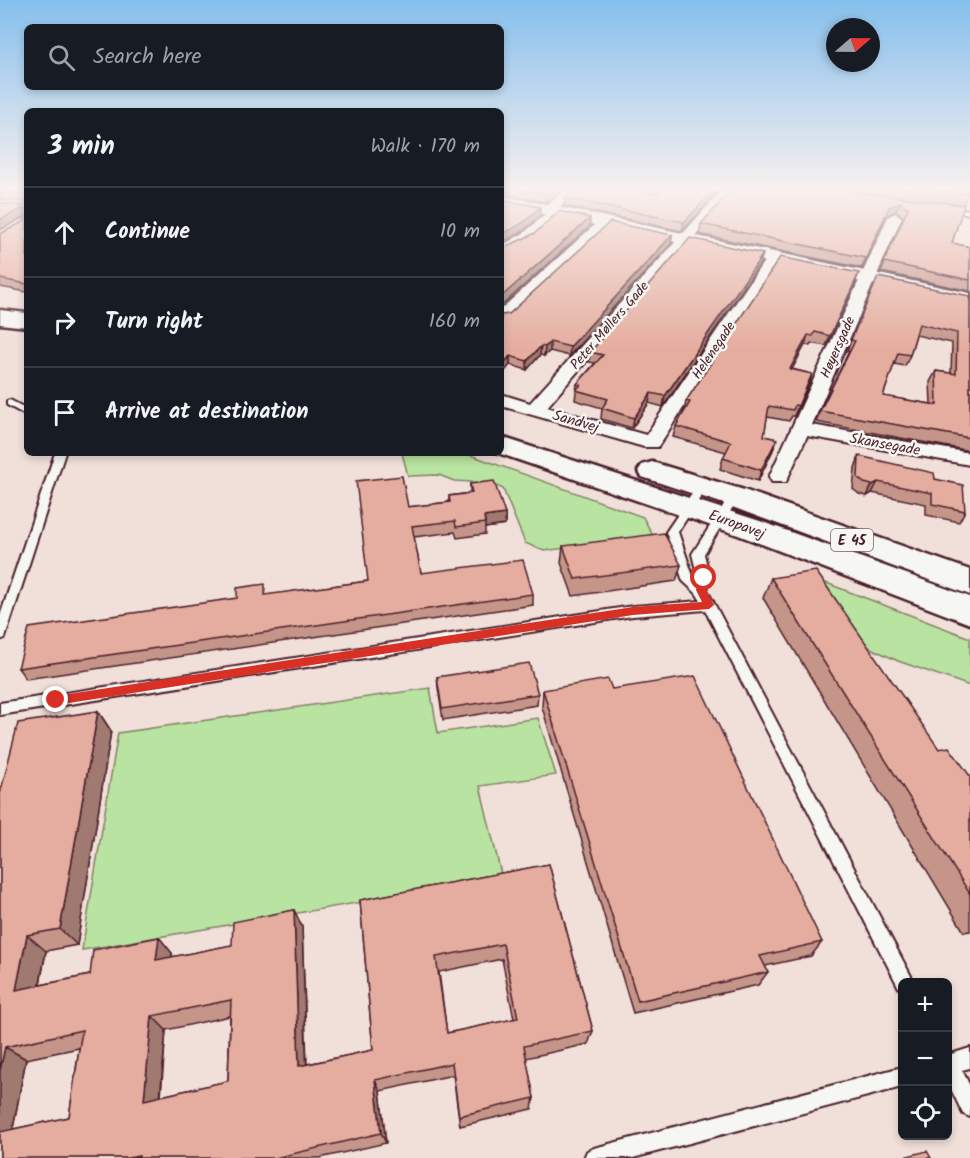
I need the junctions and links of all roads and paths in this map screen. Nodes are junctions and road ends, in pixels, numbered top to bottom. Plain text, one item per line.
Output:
1 (518, 242) edge
2 (584, 242) edge
3 (682, 242) edge
4 (700, 242) edge
5 (883, 242) edge
6 (504, 250) edge
7 (774, 257) junction
8 (867, 277) junction
9 (970, 299) edge
10 (504, 315) edge
11 (0, 317) edge
12 (24, 320) edge
13 (0, 335) edge
14 (24, 338) edge
15 (504, 401) edge
16 (10, 403) dead end
17 (535, 409) junction
18 (24, 411) edge
19 (504, 425) edge
20 (800, 429) junction
21 (651, 443) joint
22 (504, 447) edge
23 (59, 456) edge
24 (970, 459) edge
25 (779, 477) dead end
26 (694, 497) junction
27 (727, 508) junction
28 (970, 583) edge
29 (701, 590) junction
30 (709, 605) junction
31 (970, 611) edge
32 (0, 635) edge
33 (0, 709) edge
34 (903, 978) edge
35 (970, 1058) edge
36 (952, 1063) edge
37 (952, 1072) edge
38 (898, 1078) edge
39 (970, 1107) edge
40 (594, 1158) edge

1 - 6 street
2 - 10 street
3 - 17 street, Peter Møllers Gade
4 - 7 main road
5 - 8 street, Høyersgade
7 - 8 main road
7 - 21 street, Helenegade
8 - 9 main road
8 - 20 street, Høyersgade
11 - 12 main road
13 - 14 main road
15 - 17 street, Sandvej
16 - 18 lane
17 - 21 street, Sandvej
19 - 26 main road, Europavej / E 45
20 - 24 street, Skansegade
20 - 25 street, Høyersgade
22 - 26 main road, Europavej / E 45
23 - 32 lane
26 - 27 main road, Europavej / E 45
26 - 29 lane
27 - 28 main road, Europavej / E 45
27 - 29 lane
27 - 31 main road, Europavej / E 45
29 - 30 lane
30 - 33 lane
30 - 34 lane
35 - 36 lane
37 - 39 lane
38 - 40 lane

